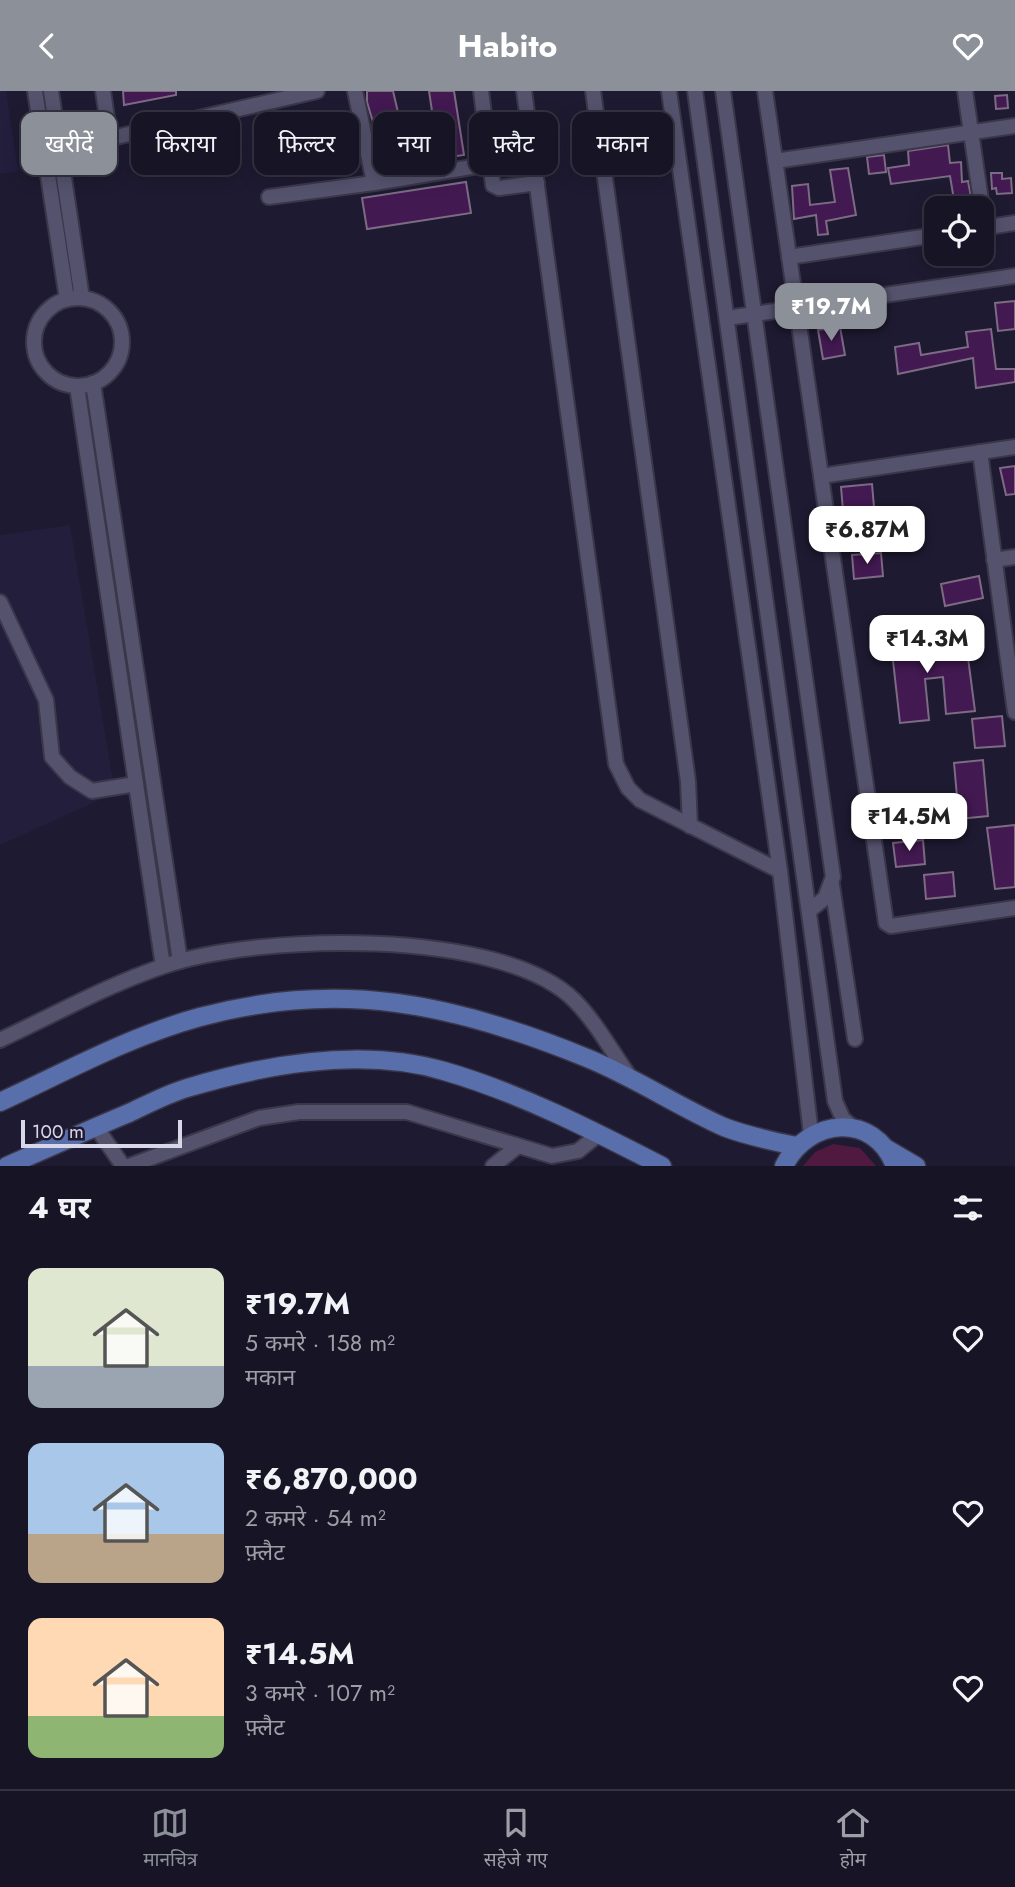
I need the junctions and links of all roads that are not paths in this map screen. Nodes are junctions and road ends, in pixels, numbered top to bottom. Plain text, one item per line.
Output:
1 (35, 91) edge
2 (51, 91) edge
3 (103, 91) edge
4 (317, 91) edge
5 (355, 91) edge
6 (481, 91) edge
7 (524, 91) edge
8 (593, 91) edge
9 (669, 91) edge
10 (695, 91) edge
11 (723, 91) edge
12 (765, 91) edge
13 (965, 91) edge
14 (54, 112) edge
15 (106, 112) edge
16 (484, 112) edge
17 (527, 112) edge
18 (1015, 126) edge
19 (971, 132) junction
20 (117, 136) edge
21 (775, 160) junction
22 (469, 168) edge
23 (62, 175) edge
24 (493, 175) edge
25 (536, 175) edge
26 (374, 183) junction
27 (537, 183) junction
28 (979, 196) edge
29 (269, 197) dead end
30 (1015, 223) edge
31 (994, 226) edge
32 (924, 237) edge
33 (789, 257) junction
34 (1015, 276) edge
35 (75, 299) junction
36 (796, 308) junction
37 (755, 314) junction
38 (727, 318) junction
39 (93, 383) junction
40 (77, 386) junction
41 (1015, 447) edge
42 (980, 452) junction
43 (821, 476) junction
44 (1015, 557) edge
45 (995, 560) junction
46 (0, 602) edge
47 (1015, 712) edge
48 (136, 784) junction
49 (690, 826) junction
50 (780, 871) junction
51 (832, 885) junction
52 (1015, 908) edge
53 (810, 910) junction
54 (180, 961) junction
55 (163, 966) junction
56 (855, 1039) dead end
57 (0, 1041) edge
58 (633, 1081) junction
59 (0, 1102) edge
60 (96, 1127) junction
61 (855, 1129) junction
62 (599, 1133) junction
63 (811, 1134) junction
64 (518, 1146) junction
65 (796, 1146) junction
66 (884, 1147) junction
67 (7, 1166) edge
68 (123, 1166) edge
69 (129, 1166) edge
70 (492, 1166) edge
71 (662, 1166) edge
72 (784, 1166) edge
73 (895, 1166) edge
74 (916, 1166) edge

1 - 35 street
2 - 14 street
3 - 15 street
4 - 20 street
5 - 26 street
6 - 16 street
7 - 17 street
8 - 49 street
9 - 50 street
10 - 38 street
11 - 37 street
12 - 21 street
13 - 19 street
18 - 19 street
19 - 21 street
19 - 28 street
21 - 33 street
22 - 26 street
23 - 35 street
24 - 27 street
25 - 27 street
26 - 29 street
27 - 49 street
30 - 31 street
32 - 33 street
33 - 36 street
34 - 36 street
35 - 39 street
35 - 40 street
36 - 37 street
36 - 43 street
37 - 38 street
37 - 51 street
38 - 53 street
39 - 40 street
39 - 54 street
40 - 48 street
41 - 42 street
42 - 43 street
42 - 45 street
43 - 52 street
44 - 45 street
45 - 47 street
46 - 48 street
48 - 55 street
49 - 50 street
50 - 63 street
51 - 53 street
51 - 56 street
53 - 61 street
54 - 55 street
54 - 58 street
55 - 57 street
58 - 59 main road
58 - 65 main road
60 - 62 main road
60 - 67 main road
60 - 68 street
61 - 63 main road
61 - 66 main road
62 - 64 street
62 - 71 main road
63 - 65 main road
64 - 69 street
64 - 70 street
65 - 72 main road
66 - 73 main road
66 - 74 main road

